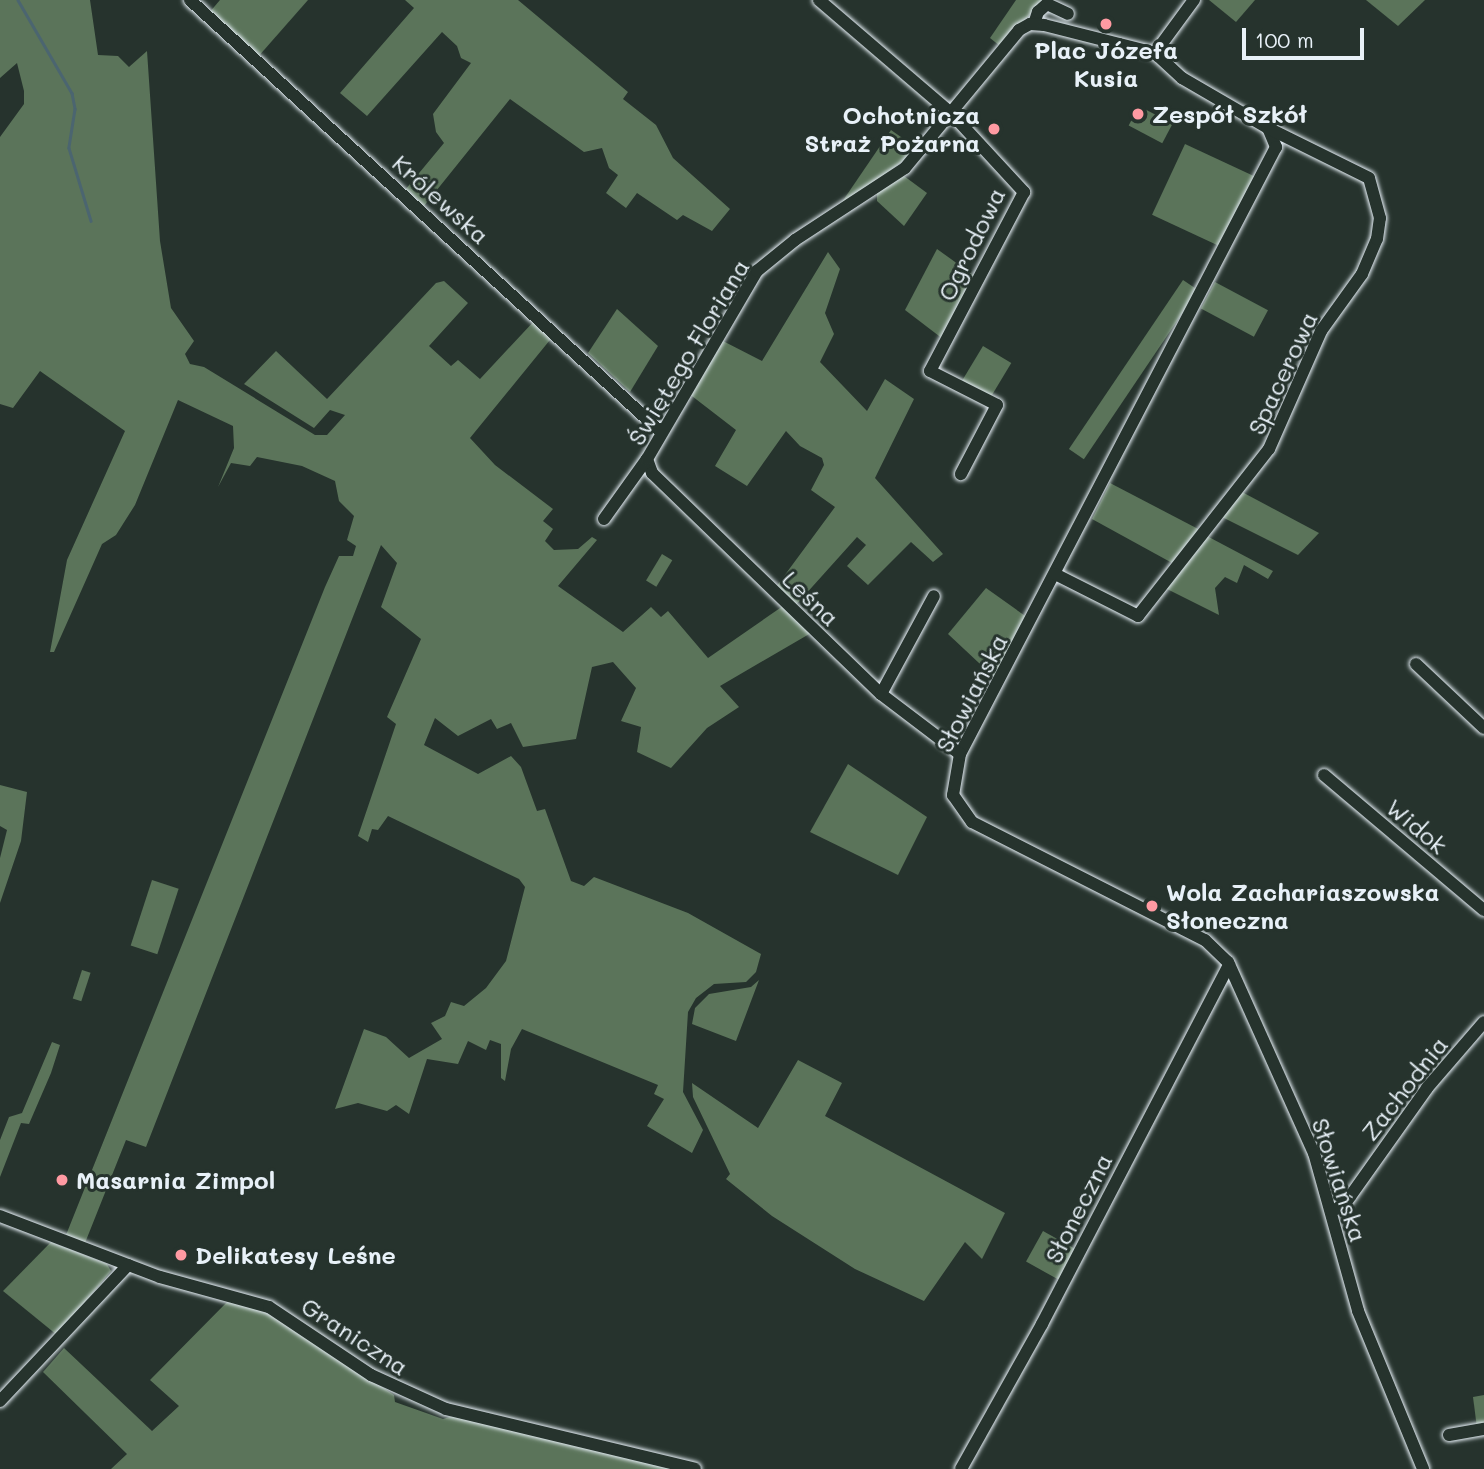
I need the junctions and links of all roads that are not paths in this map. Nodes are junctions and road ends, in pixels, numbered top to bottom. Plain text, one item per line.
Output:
1 (190, 0) edge
2 (819, 0) edge
3 (1064, 0) edge
4 (1194, 0) edge
5 (1045, 4) edge
6 (1068, 14) junction
7 (1034, 24) junction
8 (1074, 32) junction
9 (1155, 53) junction
10 (951, 113) junction
11 (1268, 128) junction
12 (662, 432) junction
13 (647, 459) junction
14 (961, 474) dead end
15 (604, 519) dead end
16 (1055, 574) junction
17 (934, 596) dead end
18 (1416, 664) dead end
19 (881, 694) junction
20 (1484, 728) edge
21 (960, 754) junction
22 (1324, 775) dead end
23 (1484, 910) edge
24 (1229, 965) junction
25 (1484, 1022) edge
26 (1332, 1211) junction
27 (0, 1216) edge
28 (128, 1265) junction
29 (0, 1401) edge
30 (1484, 1429) edge
31 (1449, 1435) dead end
32 (695, 1469) edge
33 (961, 1469) edge
34 (1423, 1469) edge

1 - 12 street, Królewska
2 - 10 street
3 - 6 street
4 - 9 street
5 - 6 street
5 - 7 street
6 - 8 street
7 - 8 street
7 - 10 street, Świętego Floriana
8 - 9 street
9 - 11 street
10 - 12 street, Świętego Floriana
10 - 14 street, Ogrodowa
11 - 16 street, Słowiańska
11 - 16 street, Spacerowa
12 - 13 street, Świętego Floriana
13 - 15 street, Świętego Floriana
13 - 19 street, Leśna
16 - 21 street, Słowiańska
17 - 19 street
18 - 20 street
19 - 21 street, Leśna
21 - 24 street, Słowiańska
22 - 23 street, Widok
24 - 26 street, Słowiańska
24 - 33 street, Słoneczna
25 - 26 street, Zachodnia
26 - 34 street, Słowiańska
27 - 28 street, Graniczna
28 - 29 street
28 - 32 street, Graniczna
30 - 31 street

